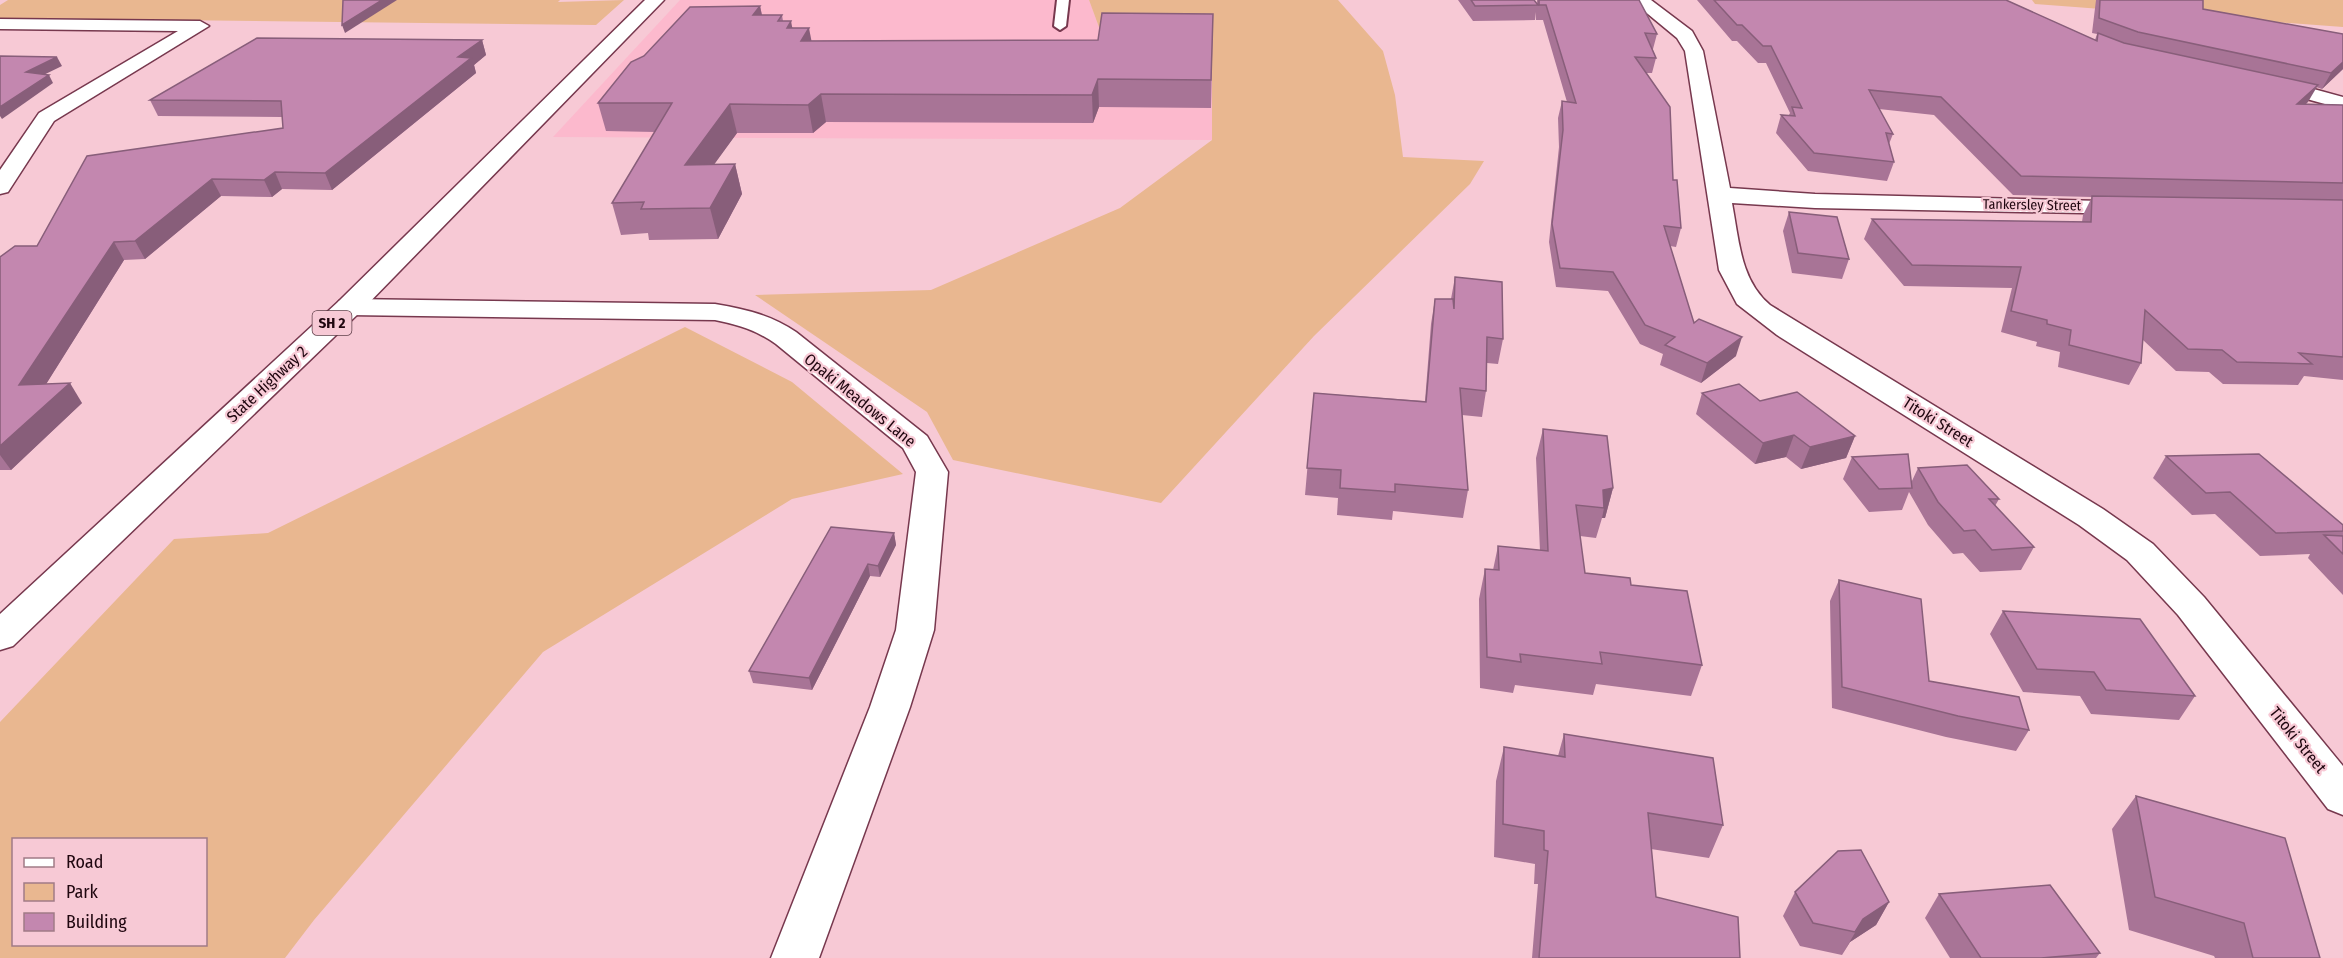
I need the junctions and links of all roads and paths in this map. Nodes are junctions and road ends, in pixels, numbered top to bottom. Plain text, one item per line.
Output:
1 (655, 0) edge
2 (1063, 0) edge
3 (1640, 0) edge
4 (0, 24) edge
5 (1060, 26) dead end
6 (2251, 79) edge
7 (2343, 103) edge
8 (0, 187) edge
9 (1720, 195) junction
10 (2158, 208) edge
11 (349, 307) junction
12 (0, 636) edge
13 (2343, 797) edge
14 (795, 958) edge

1 - 11 main road, State Highway 2 / SH 2
2 - 5 lane
3 - 9 main road, Titoki Street
4 - 8 main road
6 - 7 main road
9 - 10 main road, Tankersley Street
9 - 13 main road, Titoki Street
11 - 12 main road, State Highway 2 / SH 2
11 - 14 main road, Opaki Meadows Lane

